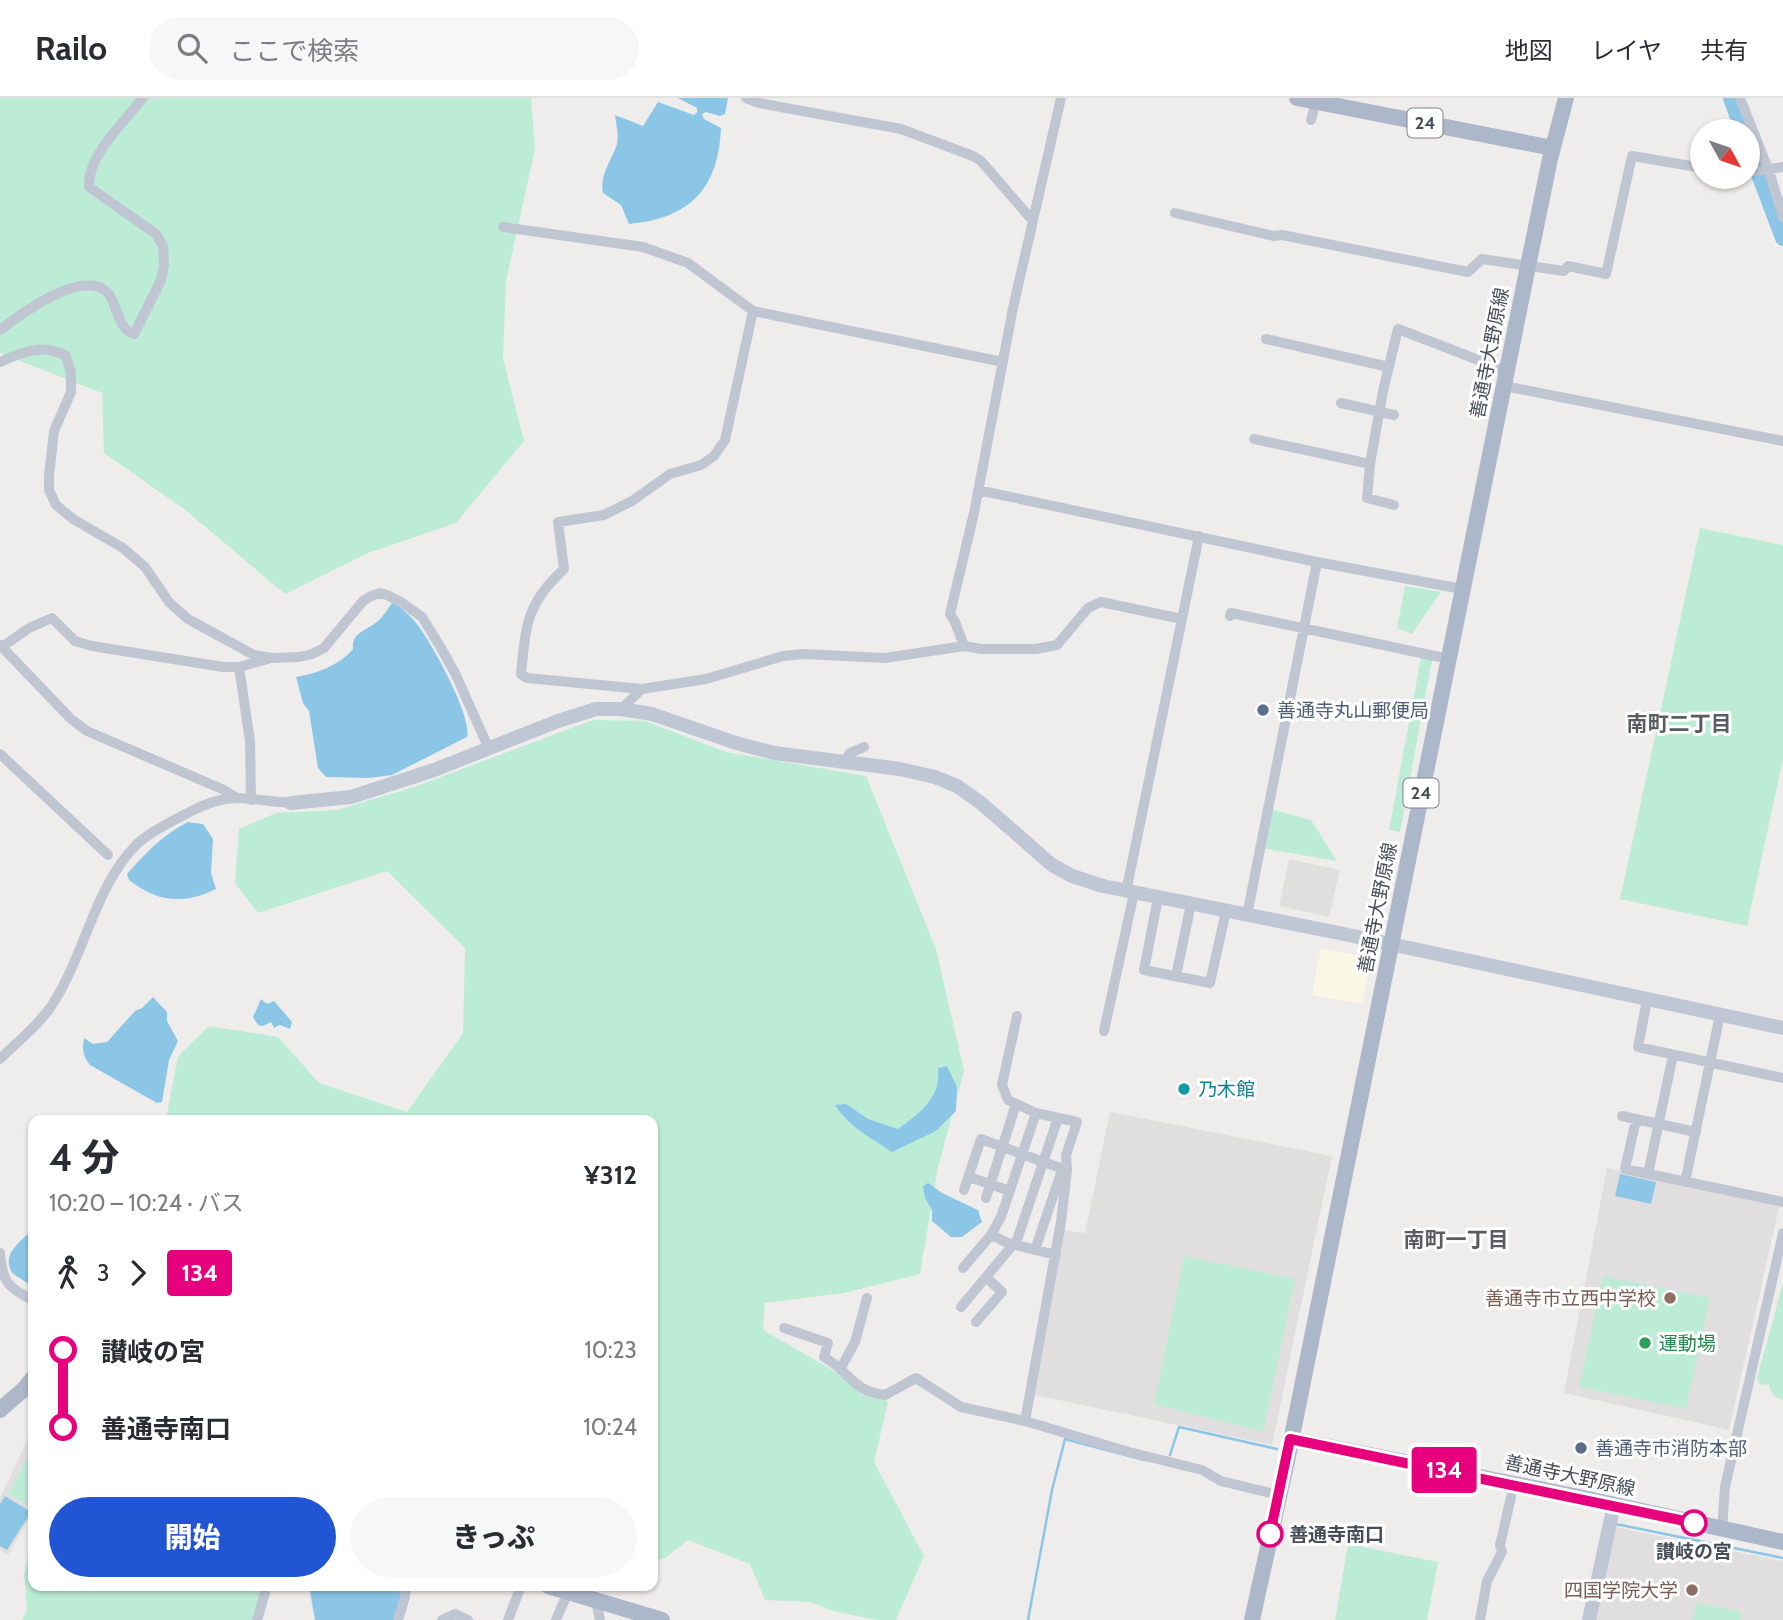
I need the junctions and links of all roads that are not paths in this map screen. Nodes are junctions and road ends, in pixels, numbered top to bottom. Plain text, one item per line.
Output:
1 (143, 98) edge
2 (746, 98) edge
3 (1060, 98) edge
4 (1297, 98) edge
5 (1566, 98) edge
6 (1740, 98) edge
7 (1317, 102) junction
8 (1745, 119) edge
9 (1311, 120) dead end
10 (1553, 148) junction
11 (1690, 166) edge
12 (1783, 167) edge
13 (1760, 172) edge
14 (1760, 174) edge
15 (1175, 213) dead end
16 (1783, 217) edge
17 (1033, 221) junction
18 (503, 228) dead end
19 (1528, 266) junction
20 (753, 311) junction
21 (0, 330) edge
22 (1266, 339) dead end
23 (0, 362) edge
24 (1003, 362) junction
25 (1389, 367) junction
26 (1506, 378) junction
27 (1341, 403) dead end
28 (1380, 412) junction
29 (1394, 415) dead end
30 (1254, 439) dead end
31 (1783, 441) edge
32 (1370, 464) junction
33 (978, 490) junction
34 (1394, 505) dead end
35 (1199, 536) junction
36 (1317, 562) junction
37 (1462, 589) junction
38 (1230, 616) dead end
39 (1182, 619) junction
40 (1303, 628) junction
41 (1, 646) edge
42 (964, 646) junction
43 (272, 658) junction
44 (1449, 659) junction
45 (239, 667) junction
46 (642, 689) junction
47 (621, 709) junction
48 (864, 747) dead end
49 (489, 749) junction
50 (0, 754) edge
51 (844, 762) junction
52 (237, 798) junction
53 (251, 800) junction
54 (291, 803) joint
55 (108, 855) dead end
56 (1130, 892) junction
57 (1158, 898) junction
58 (1191, 904) junction
59 (1226, 911) junction
60 (1247, 915) junction
61 (1390, 945) junction
62 (1176, 976) junction
63 (1647, 1000) junction
64 (1720, 1015) junction
65 (1017, 1016) dead end
66 (1783, 1028) edge
67 (1104, 1031) dead end
68 (1673, 1055) junction
69 (0, 1059) edge
70 (1710, 1063) junction
71 (1783, 1078) edge
72 (1016, 1104) junction
73 (1036, 1114) junction
74 (1622, 1116) dead end
75 (1058, 1118) junction
76 (1636, 1120) junction
77 (1657, 1125) junction
78 (1696, 1132) junction
79 (1002, 1147) junction
80 (1022, 1155) junction
81 (1042, 1162) junction
82 (1065, 1164) junction
83 (1648, 1174) junction
84 (968, 1177) junction
85 (1685, 1182) junction
86 (990, 1184) junction
87 (964, 1190) dead end
88 (1010, 1191) junction
89 (986, 1198) dead end
90 (1783, 1202) edge
91 (1783, 1233) edge
92 (991, 1235) junction
93 (1013, 1244) junction
94 (1035, 1250) junction
95 (0, 1253) edge
96 (1056, 1255) junction
97 (963, 1268) dead end
98 (0, 1271) edge
99 (986, 1277) junction
100 (28, 1297) edge
101 (867, 1298) dead end
102 (961, 1307) dead end
103 (976, 1322) dead end
104 (783, 1328) dead end
105 (841, 1368) junction
106 (28, 1385) edge
107 (0, 1410) edge
108 (1025, 1421) junction
109 (1290, 1439) junction
110 (1514, 1484) junction
111 (1279, 1495) junction
112 (1614, 1505) junction
113 (1721, 1530) junction
114 (1783, 1542) edge
115 (266, 1591) edge
116 (406, 1591) edge
117 (520, 1591) edge
118 (565, 1591) edge
119 (568, 1592) junction
120 (596, 1601) junction
121 (257, 1620) edge
122 (398, 1620) edge
123 (442, 1620) edge
124 (468, 1620) edge
125 (508, 1620) edge
126 (556, 1620) edge
127 (600, 1620) edge
128 (662, 1620) edge
129 (1252, 1620) edge
130 (1480, 1620) edge
131 (1589, 1620) edge

1 - 21 street
2 - 17 street
3 - 17 street
4 - 7 main road, 24
5 - 10 main road, 善通寺大野原線
6 - 8 street
7 - 9 street
7 - 10 main road, 24
10 - 19 main road, 善通寺大野原線 / 24
11 - 19 street
12 - 13 street
14 - 16 street
15 - 19 street
17 - 24 street
18 - 20 street
19 - 26 main road, 善通寺大野原線 / 24
20 - 24 street
20 - 46 street
22 - 25 street
23 - 43 street
24 - 33 street
25 - 26 street
25 - 28 street
26 - 31 street
26 - 37 main road, 善通寺大野原線 / 24
27 - 28 street
28 - 29 street
28 - 32 street
30 - 32 street
32 - 34 street
33 - 35 street
33 - 42 street
35 - 36 street
35 - 39 street
36 - 37 street
36 - 40 street
37 - 44 main road, 善通寺大野原線 / 24
38 - 40 street
39 - 42 street
39 - 56 street
40 - 44 street
40 - 60 street
41 - 45 street
41 - 52 street
42 - 46 street
43 - 45 street
43 - 49 street
44 - 61 main road, 善通寺大野原線 / 24
45 - 53 street
46 - 47 street
47 - 49 street
47 - 51 street
48 - 51 street
49 - 54 street
50 - 55 street
51 - 56 street
52 - 53 street
52 - 69 street
53 - 54 street
56 - 57 street
56 - 67 street
57 - 58 street
57 - 62 street
58 - 59 street
58 - 62 street
59 - 60 street
59 - 62 street
60 - 61 street
61 - 63 street
61 - 109 main road, 善通寺大野原線 / 24
63 - 64 street
63 - 68 street
64 - 66 street
64 - 70 street
65 - 72 street
68 - 70 street
68 - 77 street
70 - 71 street
70 - 78 street
72 - 73 street
72 - 79 street
73 - 75 street
73 - 80 street
74 - 76 street
75 - 81 street
75 - 82 street
76 - 77 street
76 - 83 street
77 - 78 street
77 - 83 street
78 - 85 street
79 - 80 street
79 - 84 street
79 - 86 street
80 - 81 street
80 - 88 street
81 - 82 street
81 - 93 street
82 - 94 street
82 - 96 street
83 - 85 street
84 - 86 street
84 - 87 street
85 - 90 street
86 - 88 street
86 - 89 street
88 - 92 street
91 - 113 street
92 - 93 street
92 - 97 street
93 - 94 street
93 - 99 street
94 - 96 street
95 - 98 street
96 - 108 street
98 - 100 street
99 - 102 street
99 - 103 street
101 - 105 street
104 - 105 street
105 - 108 street
106 - 107 main road
108 - 111 street
109 - 110 main road, 善通寺大野原線
109 - 111 main road
110 - 112 main road, 善通寺大野原線
110 - 130 street
111 - 129 main road
112 - 113 main road, 善通寺大野原線
112 - 131 street
113 - 114 main road, 善通寺大野原線
115 - 121 street
116 - 122 street
117 - 125 street
118 - 119 main road
119 - 120 main road
119 - 126 street
120 - 127 street
120 - 128 main road
123 - 124 street

